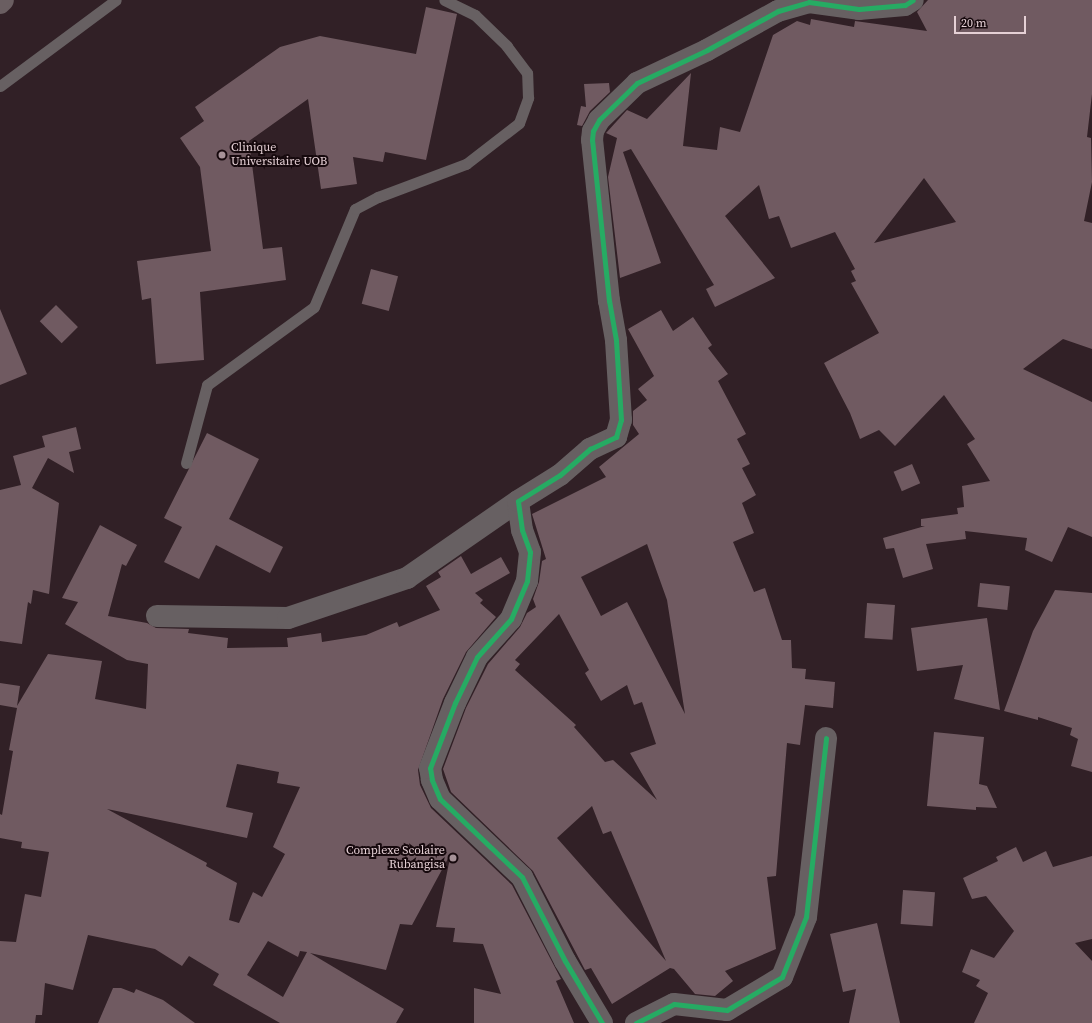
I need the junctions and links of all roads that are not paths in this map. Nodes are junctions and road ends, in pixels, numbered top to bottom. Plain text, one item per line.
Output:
1 (3, 0) edge
2 (116, 0) edge
3 (444, 0) edge
4 (913, 0) edge
5 (0, 3) edge
6 (0, 86) edge
7 (186, 463) dead end
8 (518, 501) junction
9 (157, 616) dead end
10 (826, 738) dead end
11 (602, 1023) edge
12 (636, 1023) edge

1 - 5 highway
2 - 6 lane
3 - 7 lane
4 - 8 street
8 - 9 street
8 - 11 street
10 - 12 street

